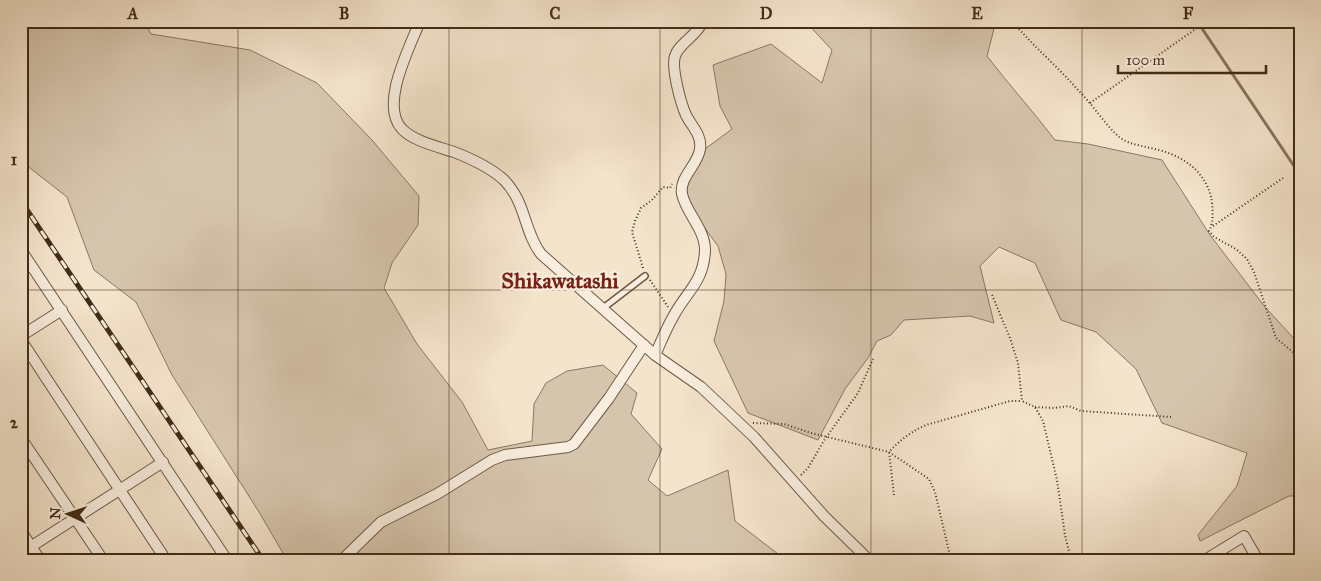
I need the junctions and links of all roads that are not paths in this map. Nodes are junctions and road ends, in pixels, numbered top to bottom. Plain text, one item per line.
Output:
1 (420, 21) edge
2 (703, 21) edge
3 (21, 250) edge
4 (645, 276) road end
5 (602, 309) junction
6 (62, 310) junction
7 (21, 338) edge
8 (644, 345) junction
9 (655, 355) junction
10 (21, 438) edge
11 (163, 462) junction
12 (119, 490) junction
13 (75, 518) junction
14 (21, 531) edge
15 (31, 547) junction
16 (21, 553) edge
17 (40, 560) edge
18 (103, 560) edge
19 (166, 560) edge
20 (227, 560) edge
21 (342, 560) edge
22 (869, 560) edge
23 (1205, 560) edge
24 (1258, 560) edge

1 - 5 street
2 - 9 street
3 - 6 street
4 - 5 lane
5 - 8 street
6 - 7 street
6 - 11 street
7 - 12 street
8 - 9 street
8 - 21 street
9 - 22 street
10 - 13 street
11 - 12 street
11 - 20 street
12 - 13 street
12 - 19 street
13 - 15 street
13 - 18 street
14 - 15 street
15 - 16 street
15 - 17 street
23 - 24 street

